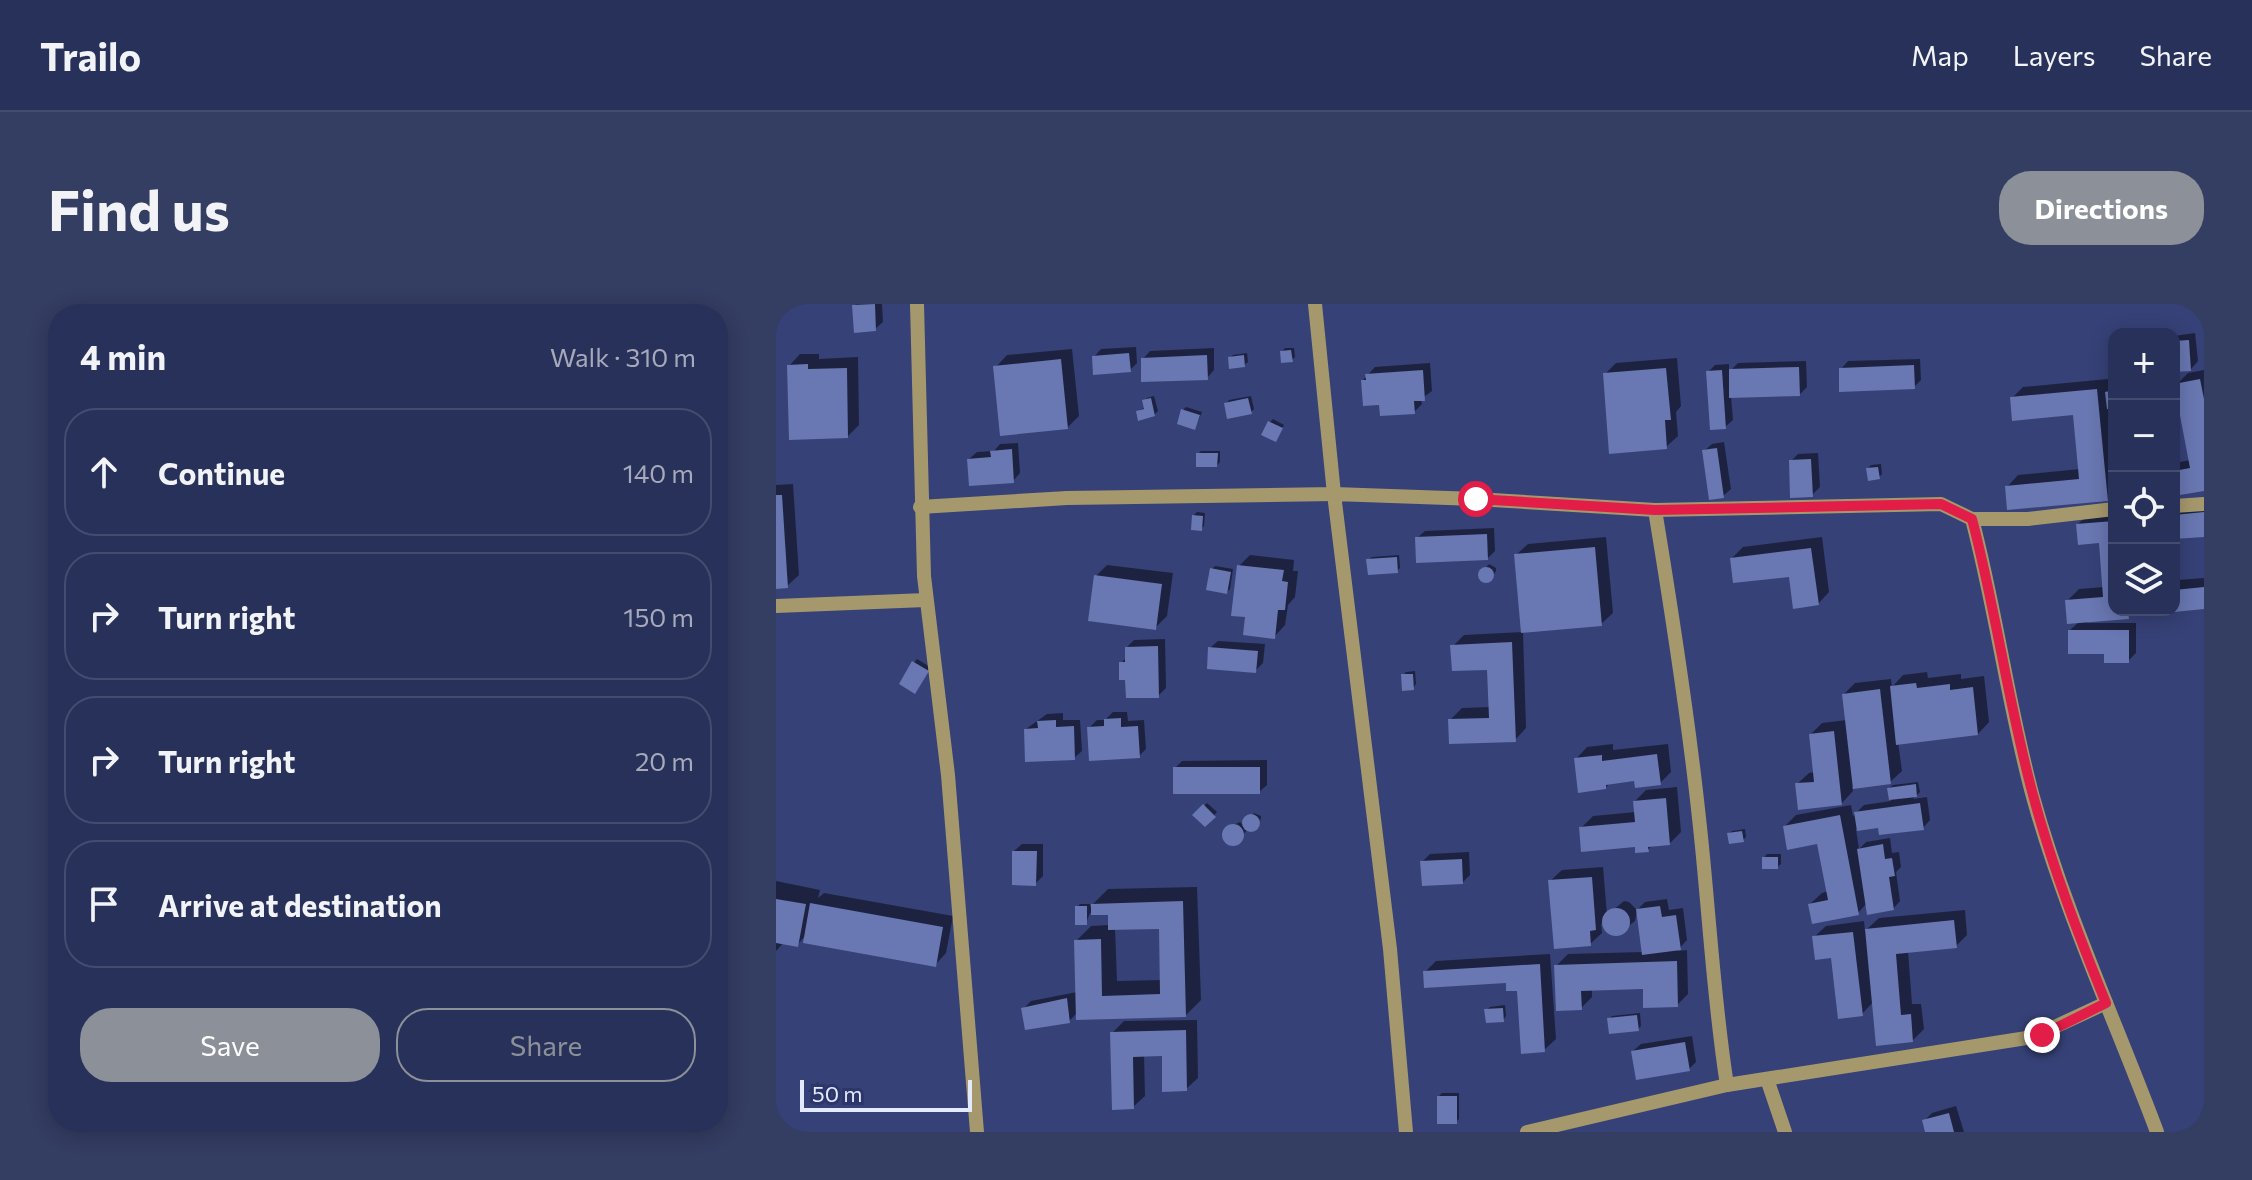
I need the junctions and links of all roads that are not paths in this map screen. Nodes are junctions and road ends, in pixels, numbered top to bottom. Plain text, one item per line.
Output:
1 (917, 304) edge
2 (1315, 304) edge
3 (1334, 494) junction
4 (2204, 504) edge
5 (2180, 506) edge
6 (920, 507) junction
7 (1655, 510) junction
8 (2108, 510) edge
9 (1972, 519) junction
10 (926, 600) junction
11 (776, 606) edge
12 (2106, 1003) junction
13 (1767, 1079) junction
14 (1727, 1085) junction
15 (977, 1132) edge
16 (1406, 1132) edge
17 (1527, 1132) edge
18 (1785, 1132) edge
19 (2157, 1132) edge

1 - 6 street
2 - 3 street
3 - 6 street
3 - 7 street
3 - 16 street
4 - 5 street
6 - 10 street
7 - 9 street
7 - 14 street
8 - 9 street
9 - 12 street
10 - 11 street
10 - 15 street
12 - 13 street
12 - 19 street
13 - 14 street
13 - 18 street
14 - 17 street

